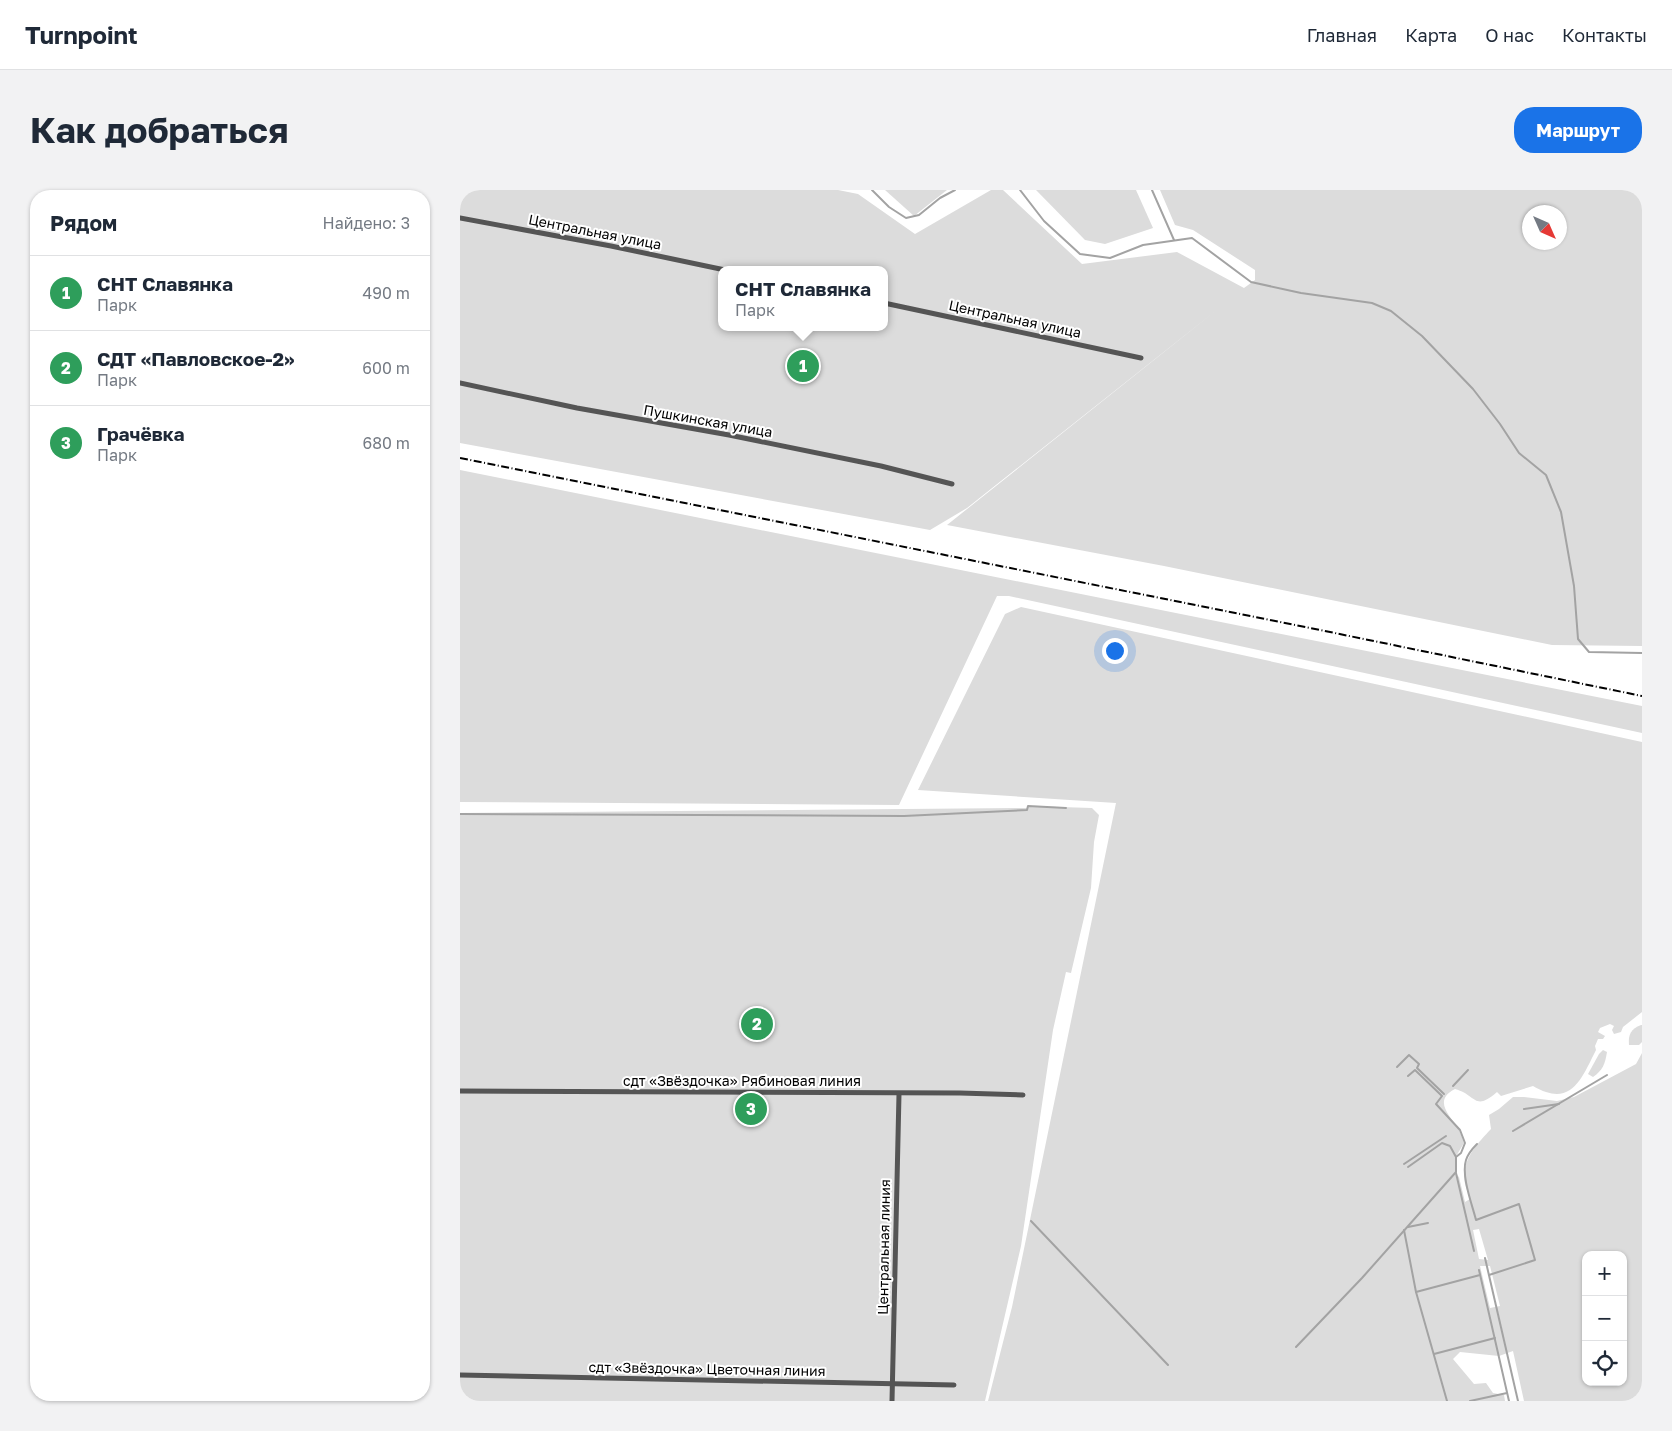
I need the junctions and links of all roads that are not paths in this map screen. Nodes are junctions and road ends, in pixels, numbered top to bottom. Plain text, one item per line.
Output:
1 (460, 218) edge
2 (718, 269) edge
3 (888, 304) edge
4 (1141, 358) dead end
5 (460, 383) edge
6 (952, 484) dead end
7 (460, 1091) edge
8 (899, 1094) junction
9 (1023, 1095) dead end
10 (460, 1376) edge
11 (892, 1384) junction
12 (954, 1385) dead end
13 (892, 1401) edge

1 - 2 street, Центральная улица
3 - 4 street, Центральная улица
5 - 6 street, Пушкинская улица
7 - 8 street, сдт «Звёздочка» Рябиновая линия
8 - 9 street, сдт «Звёздочка» Рябиновая линия
8 - 11 street, Центральная линия
10 - 11 street, сдт «Звёздочка» Цветочная линия
11 - 12 street, сдт «Звёздочка» Цветочная линия
11 - 13 street, Центральная линия

